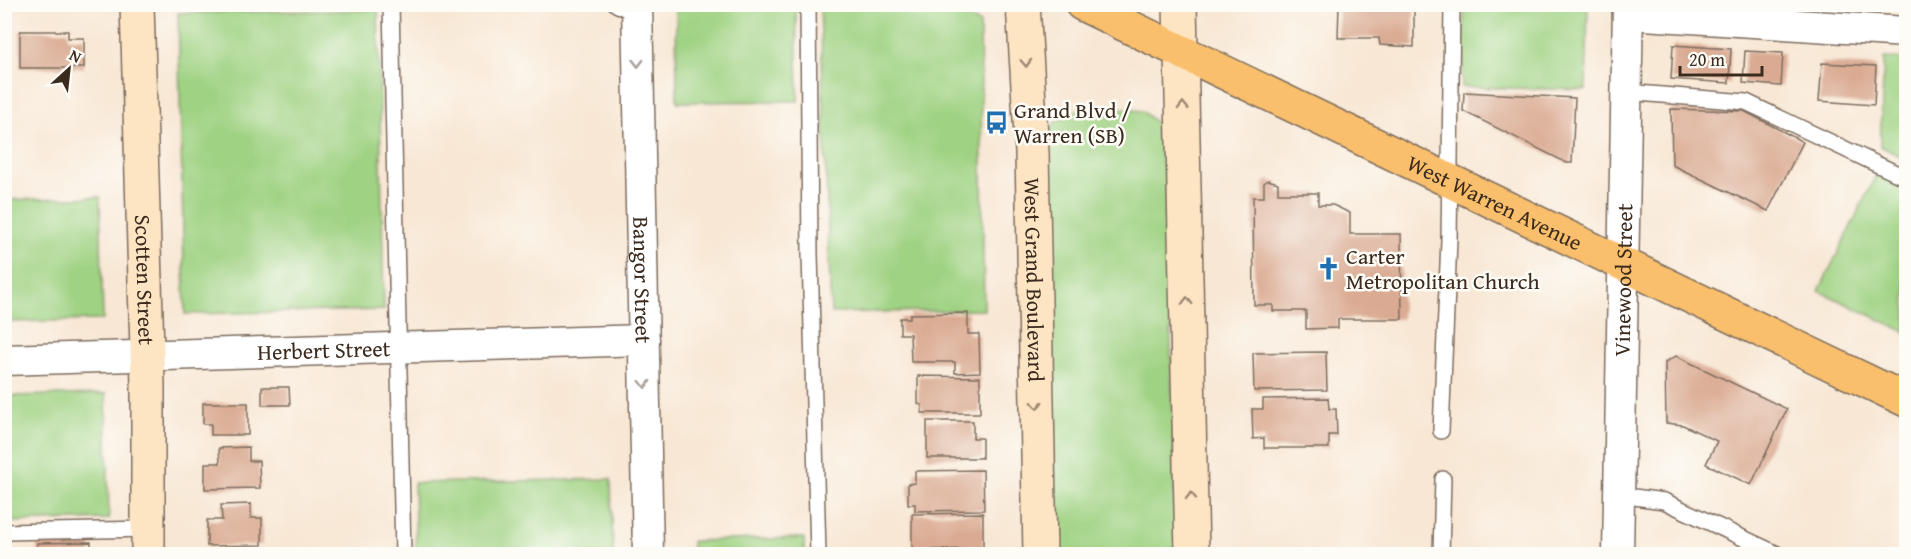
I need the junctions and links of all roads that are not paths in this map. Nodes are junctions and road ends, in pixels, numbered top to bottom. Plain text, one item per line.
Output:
1 (137, 4) edge
2 (391, 4) edge
3 (808, 4) edge
4 (1023, 4) edge
5 (1082, 4) edge
6 (1180, 4) edge
7 (1452, 4) edge
8 (630, 8) edge
9 (1628, 9) edge
10 (1906, 32) edge
11 (1181, 52) junction
12 (1626, 92) junction
13 (1906, 178) edge
14 (1449, 181) junction
15 (1623, 264) junction
16 (644, 340) junction
17 (398, 348) junction
18 (147, 357) junction
19 (4, 360) edge
20 (1906, 400) edge
21 (1441, 431) dead end
22 (1443, 479) dead end
23 (1619, 495) junction
24 (4, 532) edge
25 (148, 542) edge
26 (403, 555) edge
27 (648, 555) edge
28 (818, 555) edge
29 (1040, 555) edge
30 (1192, 555) edge
31 (1441, 555) edge
32 (1618, 555) edge
33 (1777, 555) edge

1 - 18 main road, Scotten Street
2 - 17 lane
3 - 28 lane
4 -> 29 main road, West Grand Boulevard
5 - 11 main road, West Warren Avenue
6 - 11 main road
7 - 14 lane
8 -> 16 street, Bangor Street
9 - 10 street
9 - 12 street, Vinewood Street
11 - 14 main road, West Warren Avenue
30 -> 11 main road
12 - 13 lane
12 - 15 street, Vinewood Street
14 - 15 main road, West Warren Avenue
14 - 21 lane
15 - 20 main road, West Warren Avenue
15 - 23 street, Vinewood Street
16 - 17 street, Herbert Street
16 -> 27 street, Bangor Street
17 - 18 street, Herbert Street
17 - 26 lane
18 - 19 street, Herbert Street
18 - 25 main road, Scotten Street
22 - 31 lane
23 - 32 street, Vinewood Street
23 - 33 lane
24 - 25 lane

